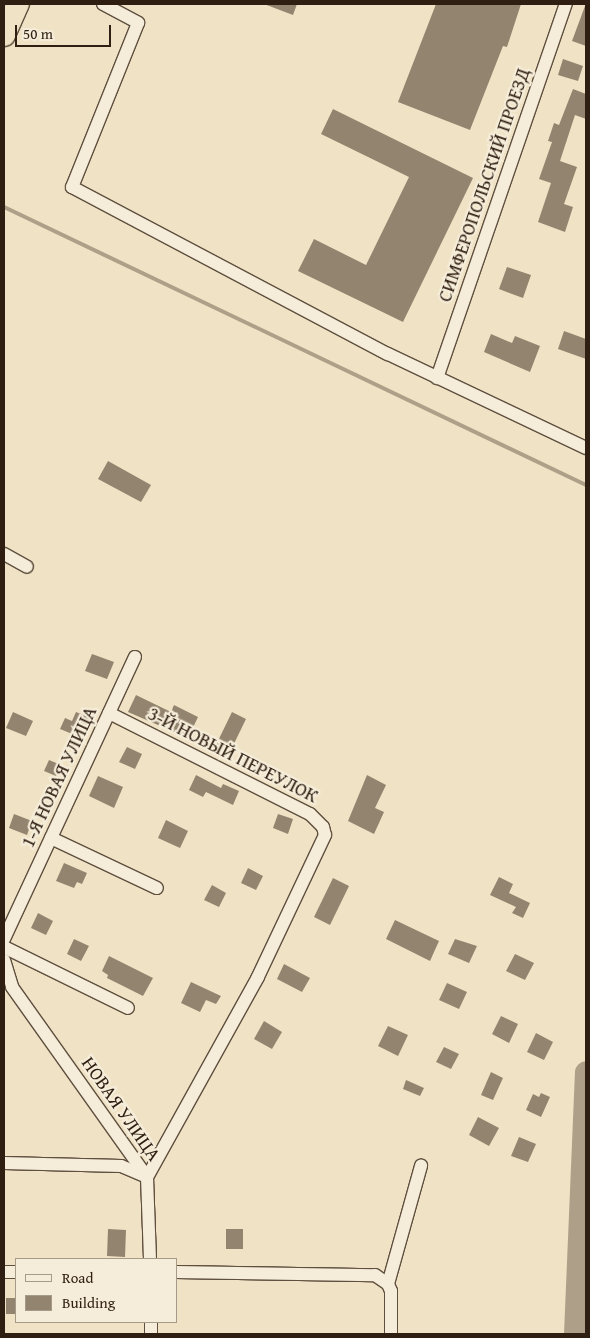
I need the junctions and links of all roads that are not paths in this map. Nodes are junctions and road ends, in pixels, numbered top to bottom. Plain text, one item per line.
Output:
1 (18, 4) edge
2 (31, 4) edge
3 (103, 4) edge
4 (566, 4) edge
5 (4, 35) edge
6 (4, 40) edge
7 (436, 378) junction
8 (586, 448) edge
9 (4, 554) edge
10 (26, 567) dead end
11 (135, 657) dead end
12 (109, 713) junction
13 (51, 838) junction
14 (157, 888) dead end
15 (4, 939) edge
16 (4, 947) edge
17 (5, 965) edge
18 (128, 1008) dead end
19 (4, 1163) edge
20 (421, 1166) dead end
21 (147, 1177) junction
22 (150, 1258) edge
23 (178, 1272) edge
24 (389, 1287) junction
25 (391, 1334) edge

1 - 5 highway
2 - 6 street
3 - 7 street
4 - 7 street, СИМФЕРОПОЛЬСКИЙ ПРОЕЗД
7 - 8 street
9 - 10 street
11 - 12 street, 1-Я НОВАЯ УЛИЦА
12 - 13 street, 1-Я НОВАЯ УЛИЦА
12 - 21 street, 3-Й НОВЫЙ ПЕРЕУЛОК
13 - 14 street
13 - 15 street, 1-Я НОВАЯ УЛИЦА
16 - 18 street
17 - 21 street, НОВАЯ УЛИЦА
19 - 21 street, НОВАЯ УЛИЦА
20 - 24 street
21 - 22 street
23 - 24 street
24 - 25 street

